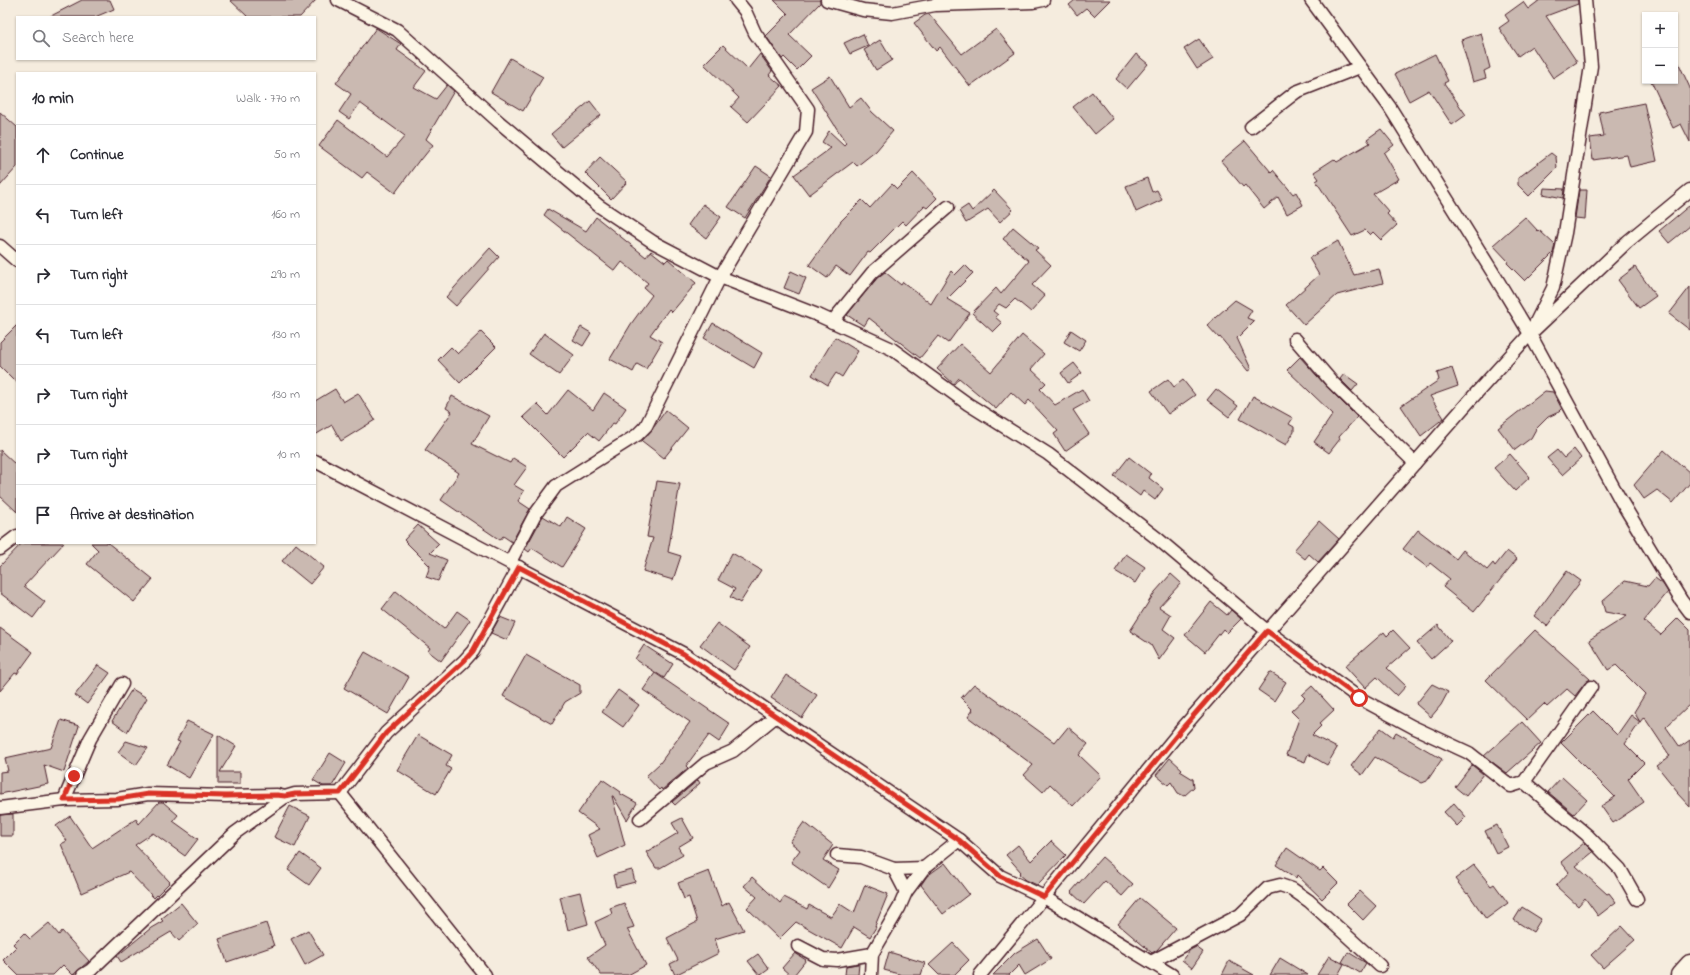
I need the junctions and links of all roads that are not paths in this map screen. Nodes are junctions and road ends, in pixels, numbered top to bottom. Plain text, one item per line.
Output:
1 (338, 0) edge
2 (736, 0) edge
3 (827, 0) edge
4 (1043, 0) edge
5 (1311, 0) edge
6 (1585, 0) edge
7 (1360, 67) junction
8 (1251, 127) dead end
9 (1690, 190) edge
10 (948, 207) dead end
11 (0, 246) edge
12 (16, 260) edge
13 (720, 277) junction
14 (832, 322) junction
15 (1530, 334) junction
16 (1295, 339) dead end
17 (316, 462) edge
18 (1415, 463) junction
19 (16, 537) edge
20 (0, 549) edge
21 (514, 564) junction
22 (1690, 612) edge
23 (1267, 631) junction
24 (122, 684) dead end
25 (1591, 687) dead end
26 (776, 716) junction
27 (1524, 782) junction
28 (340, 793) junction
29 (285, 796) junction
30 (64, 800) junction
31 (0, 808) edge
32 (640, 819) dead end
33 (959, 840) junction
34 (837, 855) dead end
35 (924, 868) junction
36 (894, 869) junction
37 (906, 892) junction
38 (1044, 897) junction
39 (1637, 899) dead end
40 (798, 946) dead end
41 (872, 954) junction
42 (1151, 962) junction
43 (1690, 964) edge
44 (1380, 966) dead end
45 (82, 975) edge
46 (485, 975) edge
47 (871, 975) edge
48 (980, 975) edge
49 (1172, 975) edge
50 (1680, 975) edge

1 - 13 street
2 - 13 street
3 - 4 street
5 - 7 street
6 - 15 street
7 - 8 street
7 - 15 street
9 - 15 street
10 - 14 street
11 - 12 street
13 - 14 street
13 - 21 street
14 - 23 street
15 - 18 street
15 - 22 street
16 - 18 street
17 - 21 street
18 - 23 street
19 - 20 street
21 - 26 street
21 - 28 street
23 - 27 street
23 - 38 street
24 - 30 street
25 - 27 street
26 - 32 street
26 - 33 street
27 - 39 street
28 - 29 street
28 - 46 street
29 - 30 street
29 - 45 street
30 - 31 street
33 - 35 street
33 - 38 street
34 - 36 street
35 - 36 street
35 - 37 street
36 - 37 street
37 - 41 street
38 - 42 street
38 - 48 street
40 - 41 street
41 - 47 street
42 - 44 street
42 - 49 street
43 - 50 main road

